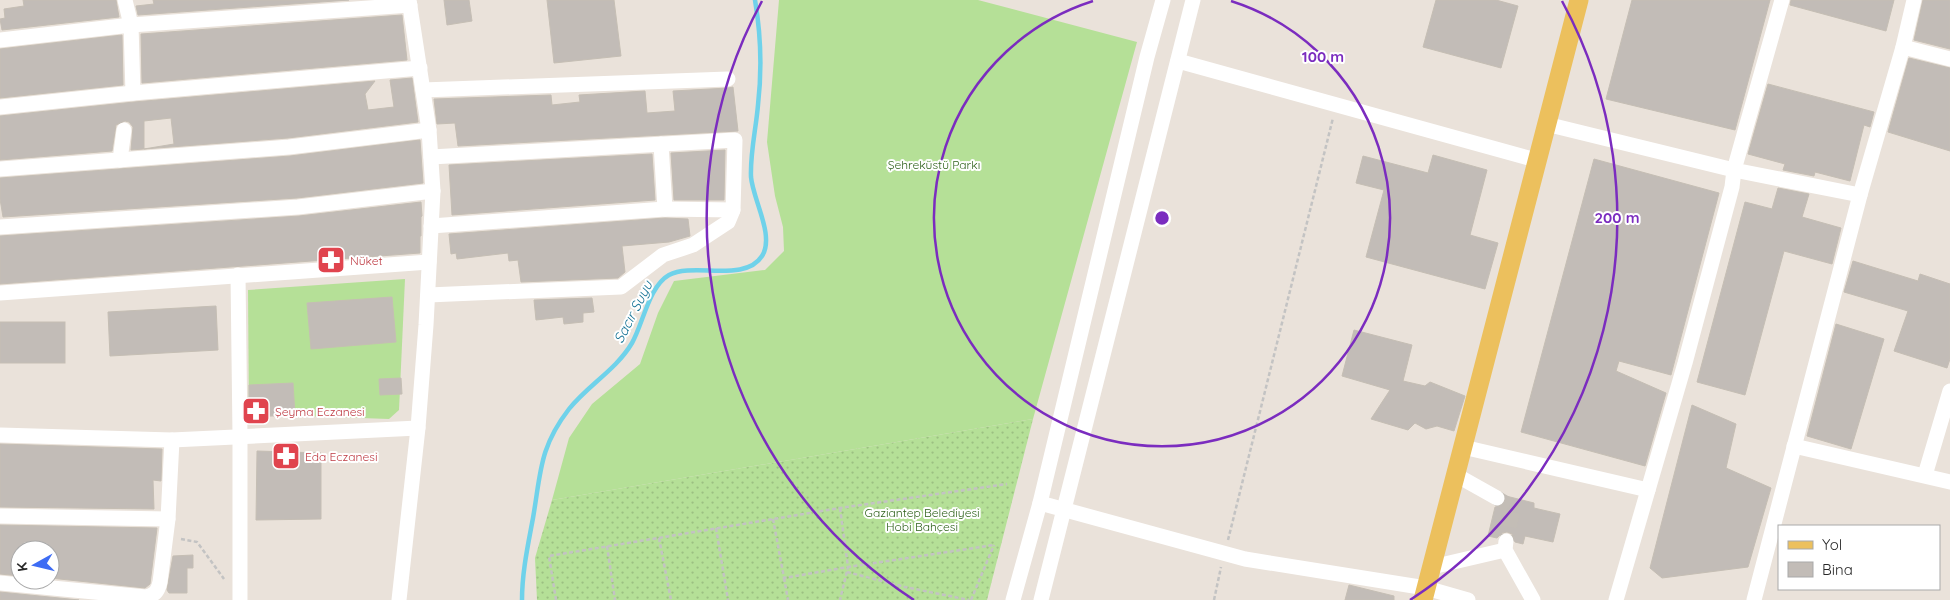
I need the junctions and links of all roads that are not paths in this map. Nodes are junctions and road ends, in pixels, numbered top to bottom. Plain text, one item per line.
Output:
1 (124, 0) edge
2 (1163, 0) edge
3 (1193, 0) edge
4 (1579, 0) edge
5 (1782, 0) edge
6 (1914, 0) edge
7 (410, 2) edge
8 (131, 25) junction
9 (0, 40) edge
10 (1903, 46) junction
11 (1950, 59) edge
12 (1178, 61) junction
13 (420, 68) junction
14 (728, 79) dead end
15 (423, 90) junction
16 (133, 93) junction
17 (0, 107) edge
18 (1546, 124) junction
19 (124, 130) dead end
20 (429, 130) junction
21 (661, 144) junction
22 (431, 157) junction
23 (120, 160) junction
24 (1536, 160) junction
25 (0, 169) edge
26 (1734, 170) junction
27 (433, 191) junction
28 (1860, 195) junction
29 (665, 209) junction
30 (734, 210) junction
31 (431, 226) junction
32 (0, 227) edge
33 (429, 262) junction
34 (238, 275) junction
35 (0, 293) edge
36 (428, 295) junction
37 (1950, 391) edge
38 (418, 428) junction
39 (0, 435) edge
40 (240, 436) junction
41 (172, 440) junction
42 (1463, 446) junction
43 (1794, 446) junction
44 (1456, 475) junction
45 (1925, 475) junction
46 (1950, 482) edge
47 (1648, 490) junction
48 (1497, 498) tunnel mouth
49 (1040, 503) junction
50 (1065, 510) junction
51 (0, 516) edge
52 (168, 519) junction
53 (1432, 567) junction
54 (0, 583) edge
55 (1425, 594) edge
56 (240, 600) edge
57 (399, 600) edge
58 (1013, 600) edge
59 (1041, 600) edge
60 (1468, 600) edge
61 (1533, 600) edge
62 (1616, 600) edge
63 (1754, 600) edge

1 - 8 street
2 - 49 street
3 - 12 street
4 - 18 main road
5 - 26 street
6 - 10 street
7 - 8 street
7 - 13 street
8 - 9 street
8 - 16 street
10 - 11 street
10 - 28 street
12 - 24 street
12 - 50 street
13 - 15 street
13 - 16 street
14 - 15 street
15 - 20 street
16 - 17 street
18 - 24 main road
18 - 26 street
19 - 23 street
20 - 22 street
20 - 23 street
21 - 22 street
21 - 29 street
21 - 30 street
22 - 27 street
23 - 25 street
24 - 42 main road
26 - 28 street
26 - 47 street
27 - 31 street
27 - 32 street
28 - 43 street
29 - 30 street
29 - 31 street
30 - 36 street
31 - 33 street
33 - 34 street
33 - 36 street
34 - 35 street
34 - 40 street
36 - 38 street
37 - 45 street
38 - 40 street
38 - 57 street
39 - 41 street
40 - 41 street
40 - 56 street
41 - 52 street
42 - 44 main road
42 - 47 street
43 - 45 street
43 - 63 street
44 - 48 street
44 - 53 main road
45 - 46 street
47 - 62 street
49 - 50 street
49 - 58 street
50 - 55 street
50 - 59 street
51 - 52 street
52 - 54 street
53 - 55 main road
53 - 61 street
55 - 60 street

